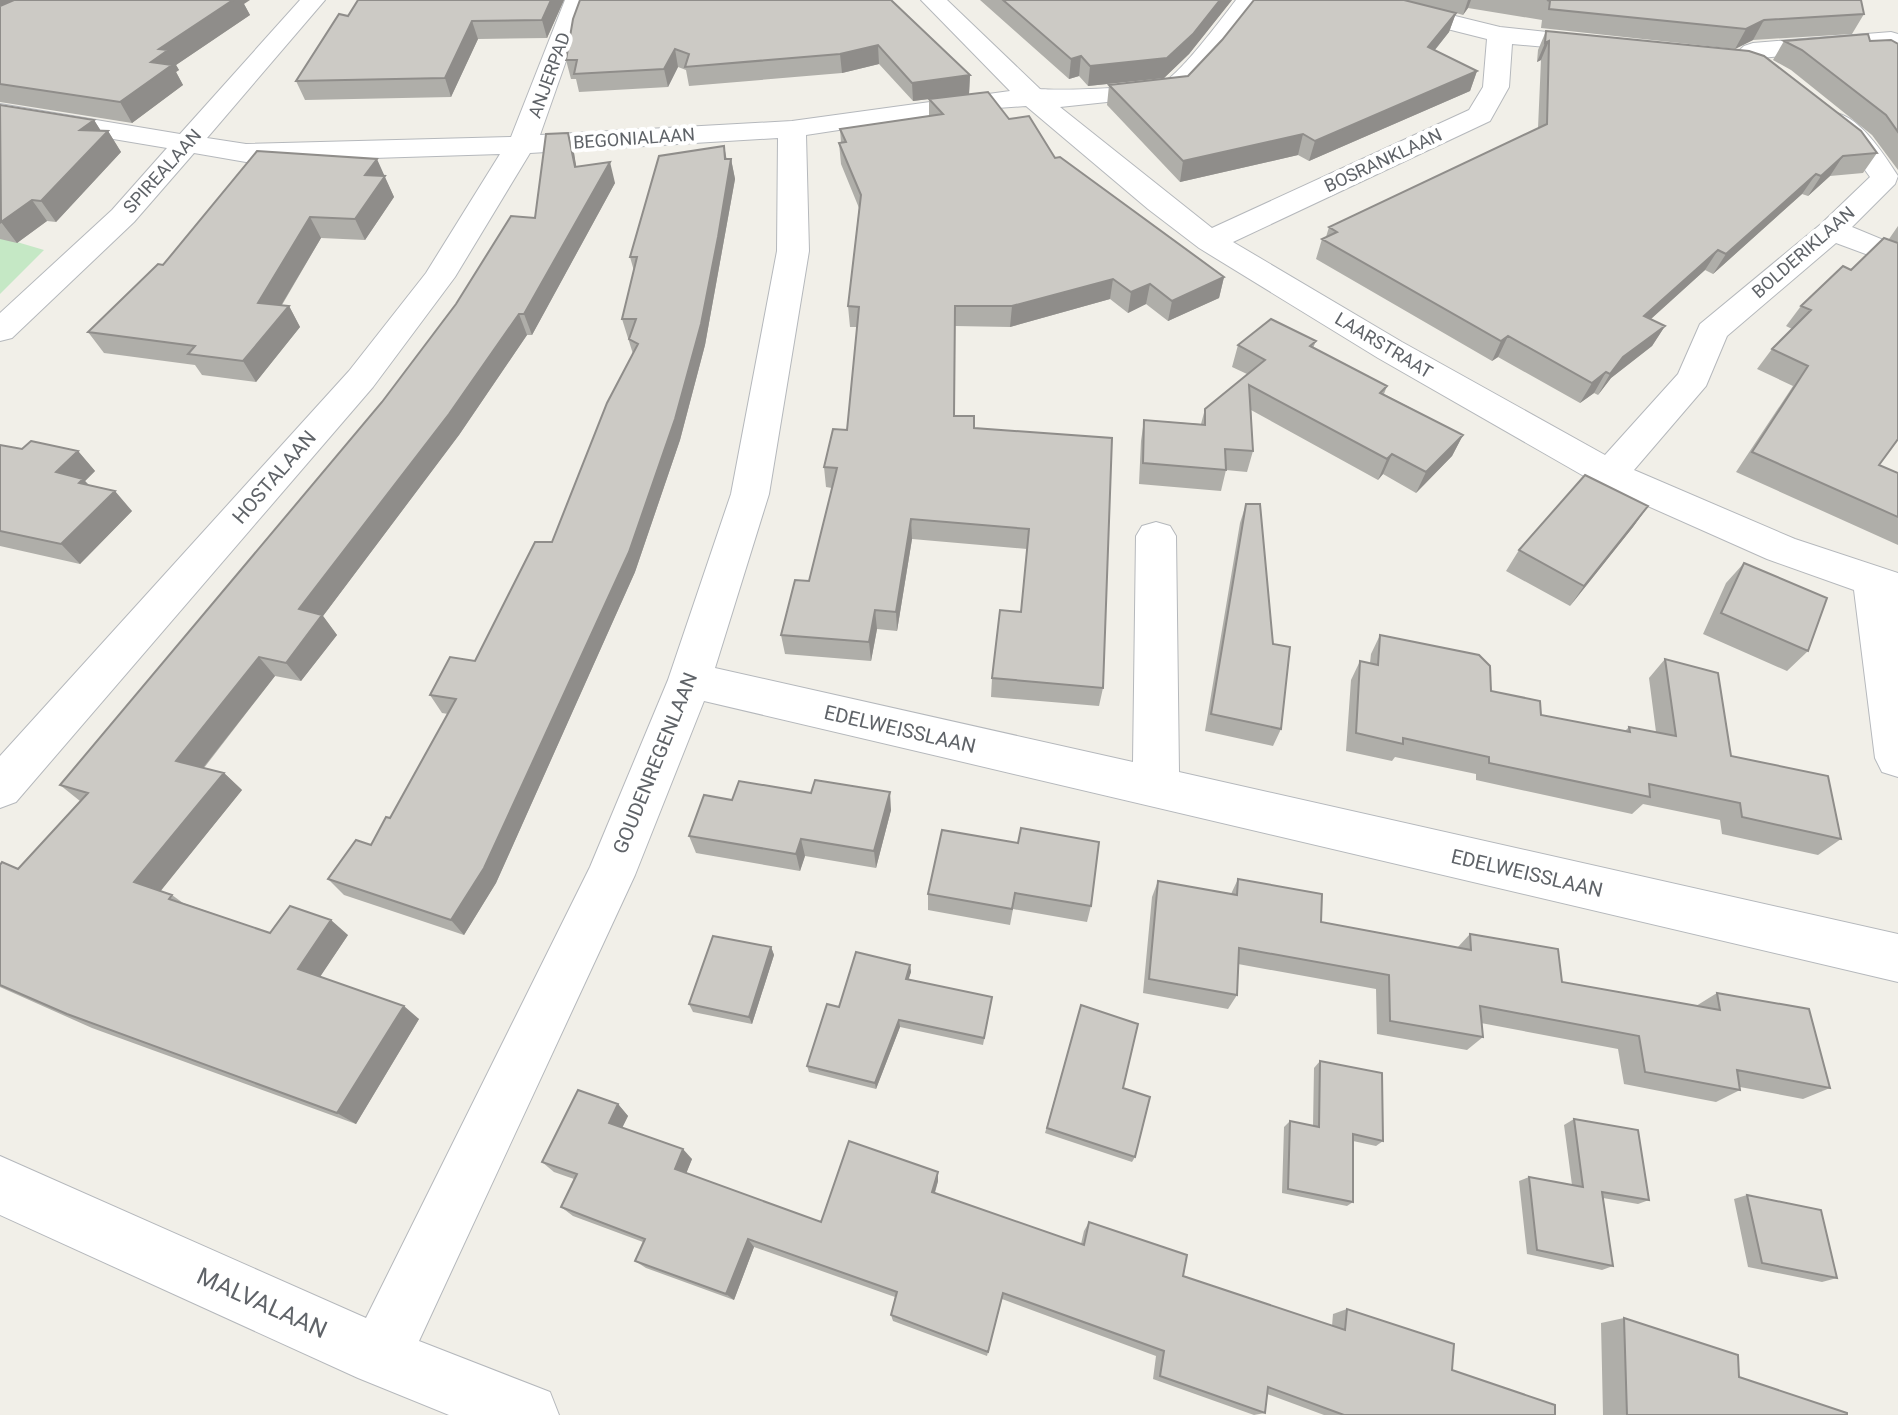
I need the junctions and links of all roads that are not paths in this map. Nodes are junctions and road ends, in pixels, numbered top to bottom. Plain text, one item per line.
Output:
1 (313, 0) edge
2 (933, 0) edge
3 (1249, 0) edge
4 (1361, 0) edge
5 (574, 4) dead end
6 (1500, 35) junction
7 (1891, 40) edge
8 (1630, 47) edge
9 (1710, 56) edge
10 (1742, 60) junction
11 (1780, 78) edge
12 (1032, 97) junction
13 (1814, 106) edge
14 (0, 112) edge
15 (792, 129) junction
16 (187, 144) junction
17 (519, 145) junction
18 (1891, 180) edge
19 (1832, 230) junction
20 (1210, 241) junction
21 (1898, 257) edge
22 (0, 331) edge
23 (1609, 474) junction
24 (1156, 536) dead end
25 (1885, 585) edge
26 (690, 680) junction
27 (1898, 758) edge
28 (0, 788) edge
29 (1156, 789) junction
30 (1898, 958) edge
31 (0, 1185) edge
32 (380, 1356) junction
33 (527, 1415) edge

1 - 16 street, SPIREALAAN
2 - 12 street, LAARSTRAAT
3 - 12 street, BEGONIALAAN
4 - 6 street
5 - 17 street, ANJERPAD
6 - 8 street
6 - 20 street, BOSRANKLAAN
7 - 10 street
9 - 10 street
10 - 11 street
12 - 15 street, BEGONIALAAN
12 - 20 street, LAARSTRAAT
13 - 18 street, BOLDERIKLAAN
14 - 16 street, BEGONIALAAN
15 - 17 street, BEGONIALAAN
15 - 26 street, GOUDENREGENLAAN
16 - 17 street, BEGONIALAAN
16 - 22 street, SPIREALAAN
17 - 28 street, HOSTALAAN
18 - 19 street, BOLDERIKLAAN
19 - 21 street
19 - 23 street, BOLDERIKLAAN
20 - 23 street, LAARSTRAAT
23 - 25 street, LAARSTRAAT
24 - 29 street
25 - 27 street
26 - 29 street, EDELWEISSLAAN
26 - 32 street, GOUDENREGENLAAN
29 - 30 street, EDELWEISSLAAN
31 - 32 street, MALVALAAN
32 - 33 street, MALVALAAN

